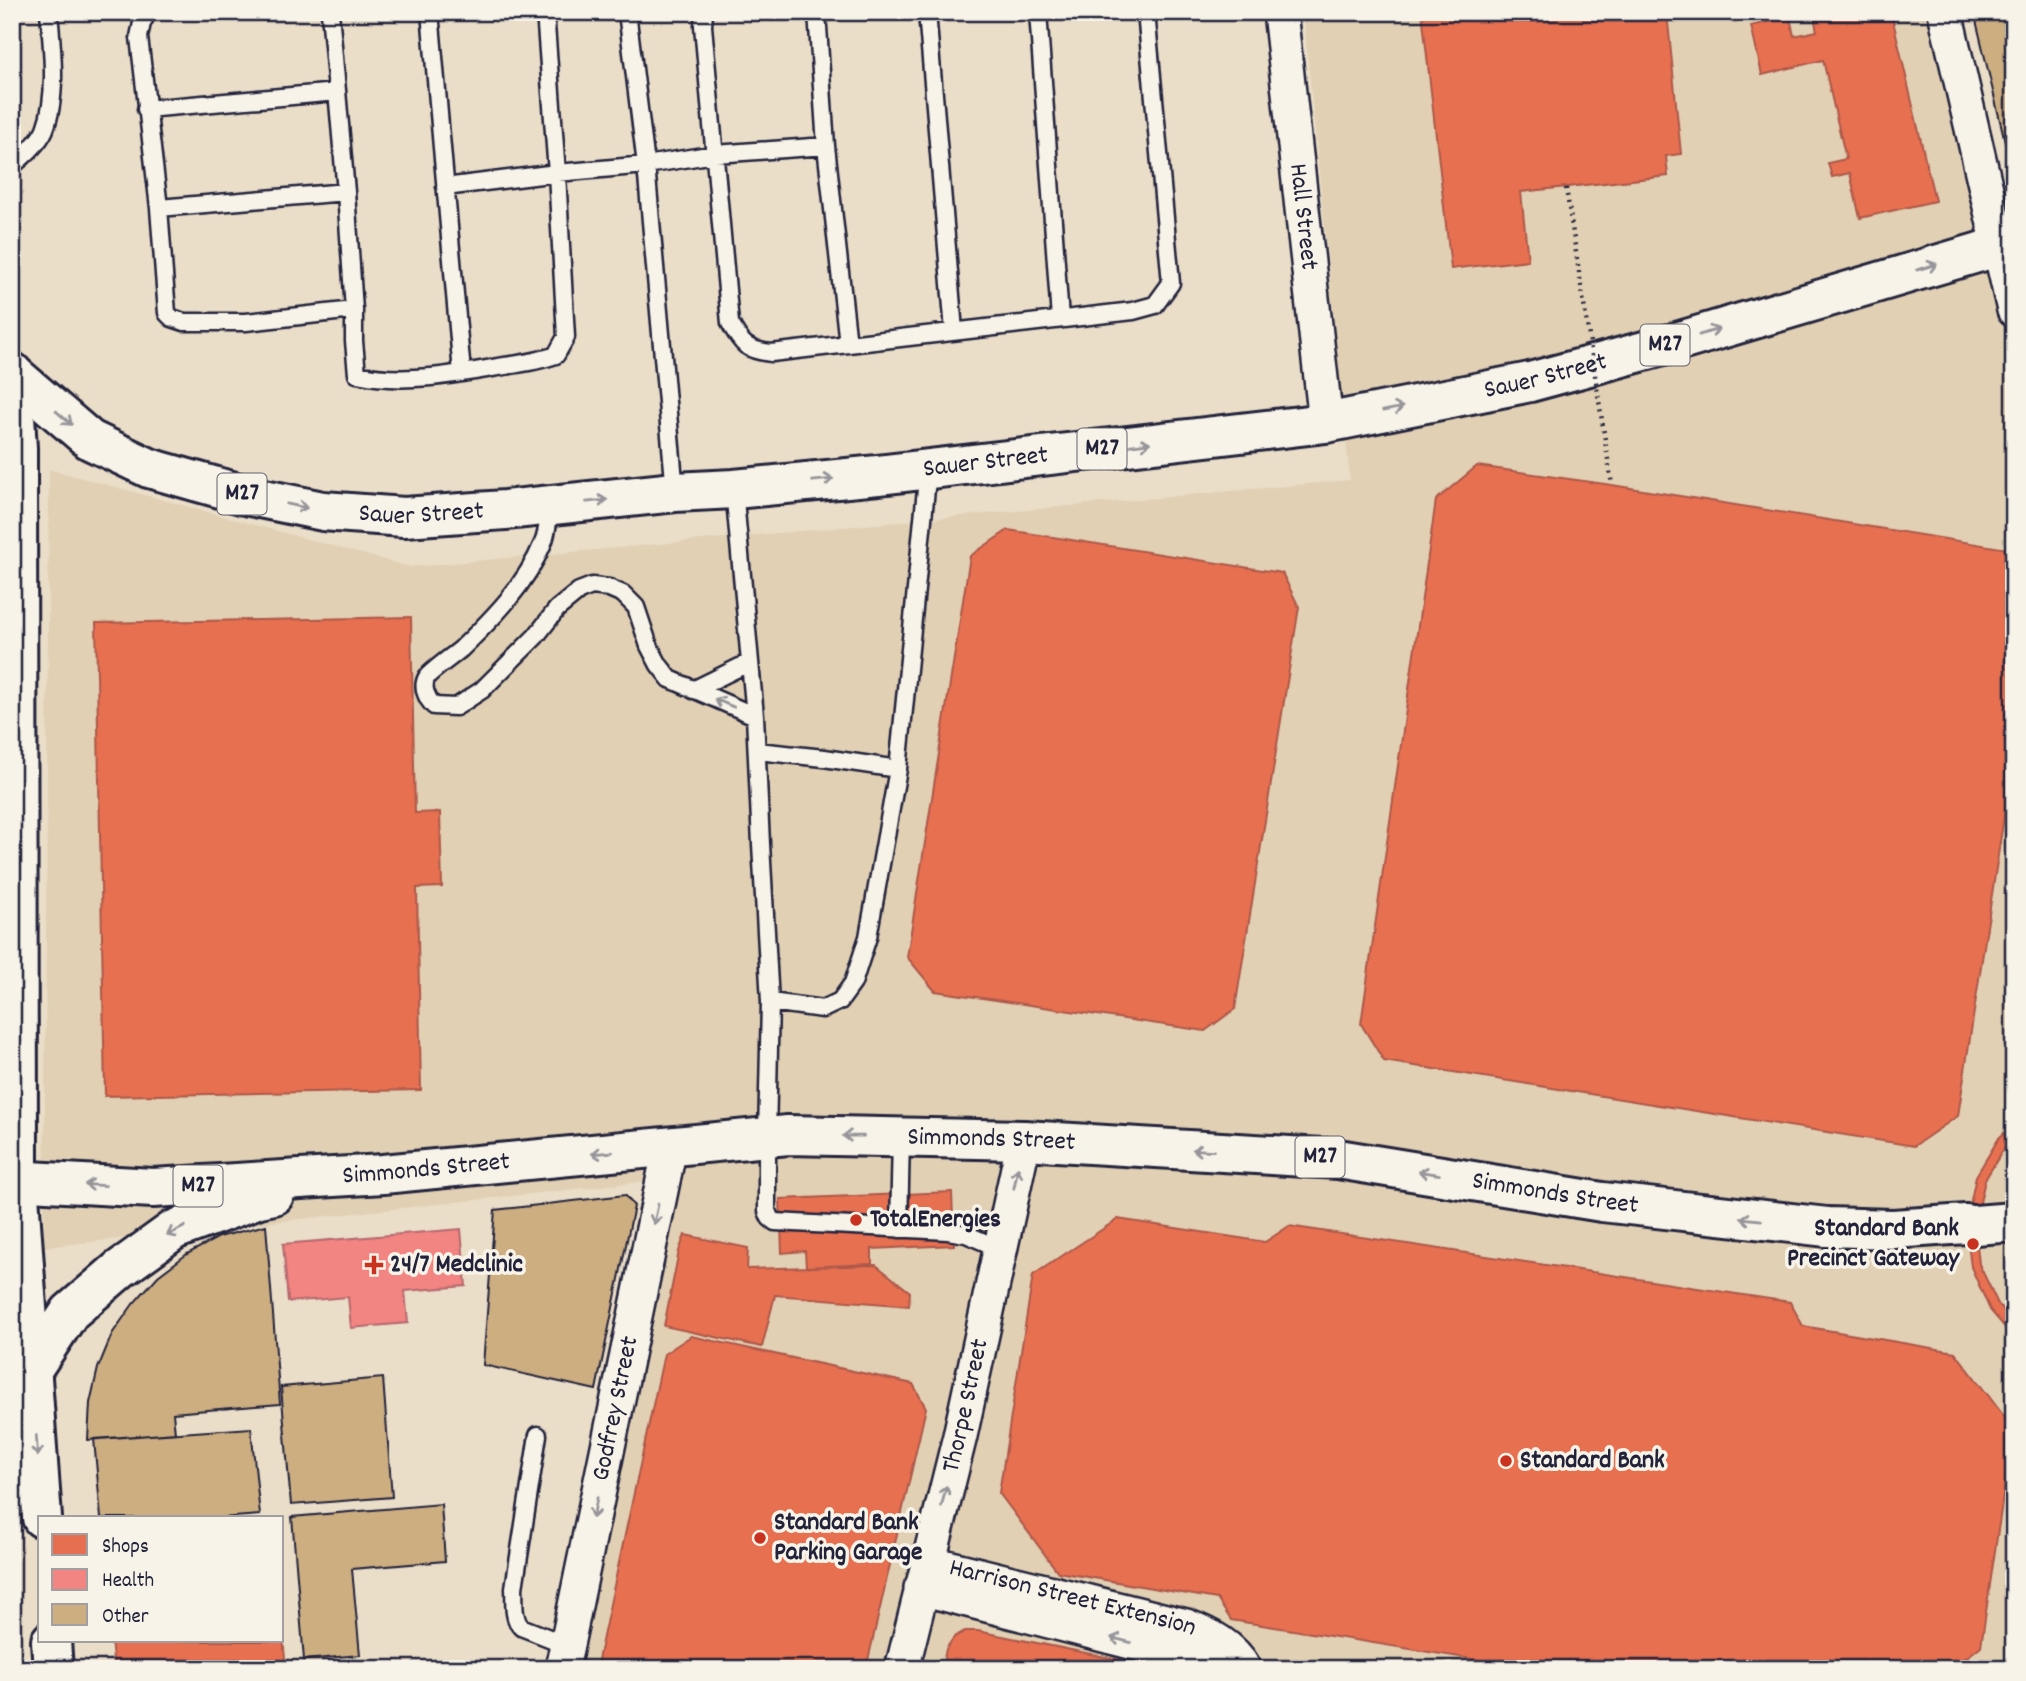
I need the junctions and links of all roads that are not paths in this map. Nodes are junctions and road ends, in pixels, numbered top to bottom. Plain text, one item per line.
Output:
1 (49, 12) edge
2 (148, 12) edge
3 (330, 12) edge
4 (430, 12) edge
5 (545, 12) edge
6 (627, 12) edge
7 (704, 12) edge
8 (817, 12) edge
9 (927, 12) edge
10 (1038, 12) edge
11 (1146, 12) edge
12 (1280, 12) edge
13 (1945, 12) edge
14 (337, 92) junction
15 (146, 109) junction
16 (825, 146) junction
17 (715, 154) junction
18 (646, 165) junction
19 (12, 166) edge
20 (557, 173) junction
21 (445, 187) junction
22 (346, 192) junction
23 (159, 208) junction
24 (2006, 244) edge
25 (354, 310) junction
26 (2014, 310) edge
27 (1060, 319) junction
28 (954, 331) junction
29 (848, 344) junction
30 (12, 373) edge
31 (462, 373) junction
32 (1326, 423) junction
33 (15, 447) edge
34 (928, 469) junction
35 (734, 489) junction
36 (675, 492) junction
37 (550, 506) junction
38 (750, 662) junction
39 (693, 690) junction
40 (755, 716) junction
41 (757, 751) junction
42 (898, 769) junction
43 (770, 1002) junction
44 (767, 1137) junction
45 (901, 1138) junction
46 (1024, 1140) junction
47 (670, 1147) junction
48 (383, 1174) junction
49 (15, 1181) edge
50 (2014, 1222) edge
51 (898, 1229) junction
52 (1000, 1249) junction
53 (31, 1371) junction
54 (12, 1412) edge
55 (538, 1434) dead end
56 (42, 1516) edge
57 (924, 1575) junction
58 (51, 1642) edge
59 (564, 1657) edge
60 (52, 1669) edge
61 (902, 1669) edge
62 (1209, 1669) edge
63 (1245, 1669) edge

1 - 19 lane
2 - 15 lane
3 - 14 lane
4 - 21 lane
5 - 20 lane
6 - 18 lane
7 - 17 lane
8 - 16 lane
9 - 28 lane
10 - 27 lane
11 - 27 lane
12 - 32 street, Hall Street
13 - 24 street
14 - 15 lane
14 - 22 lane
15 - 23 lane
16 - 17 lane
16 - 29 lane
17 - 18 lane
17 - 29 lane
18 - 20 lane
18 - 36 lane
20 - 21 lane
20 - 31 lane
21 - 31 lane
22 - 23 lane
22 - 25 lane
23 - 25 lane
24 - 26 street
32 -> 24 main road, Sauer Street / M27
25 - 31 lane
27 - 28 lane
28 - 29 lane
30 - 33 main road
30 -> 37 main road, Sauer Street / M27
34 -> 32 main road, Sauer Street / M27
33 - 49 main road
35 -> 34 main road, Sauer Street / M27
34 - 42 lane
35 - 36 main road, Sauer Street / M27
35 - 38 lane
37 -> 36 main road, Sauer Street / M27
37 - 39 lane
38 - 39 lane
38 - 40 lane
40 -> 39 lane
40 - 41 lane
41 - 42 lane
41 - 43 lane
42 - 43 lane
43 - 44 lane
45 -> 44 main road, Simmonds Street / M27
44 - 47 main road, Simmonds Street / M27
44 - 51 lane
45 - 46 main road, Simmonds Street / M27
45 - 51 lane
50 -> 46 main road, Simmonds Street / M27
52 -> 46 street, Thorpe Street
47 -> 48 main road, Simmonds Street / M27
47 -> 59 street, Godfrey Street
48 -> 49 main road, Simmonds Street / M27
48 -> 53 main road
49 - 53 main road
51 - 52 lane
57 -> 52 street, Thorpe Street
53 - 54 main road
53 -> 56 main road
55 - 59 lane
57 - 61 street, Thorpe Street
62 -> 57 street, Harrison Street Extension
57 - 63 street, Harrison Street Extension
58 - 60 main road

